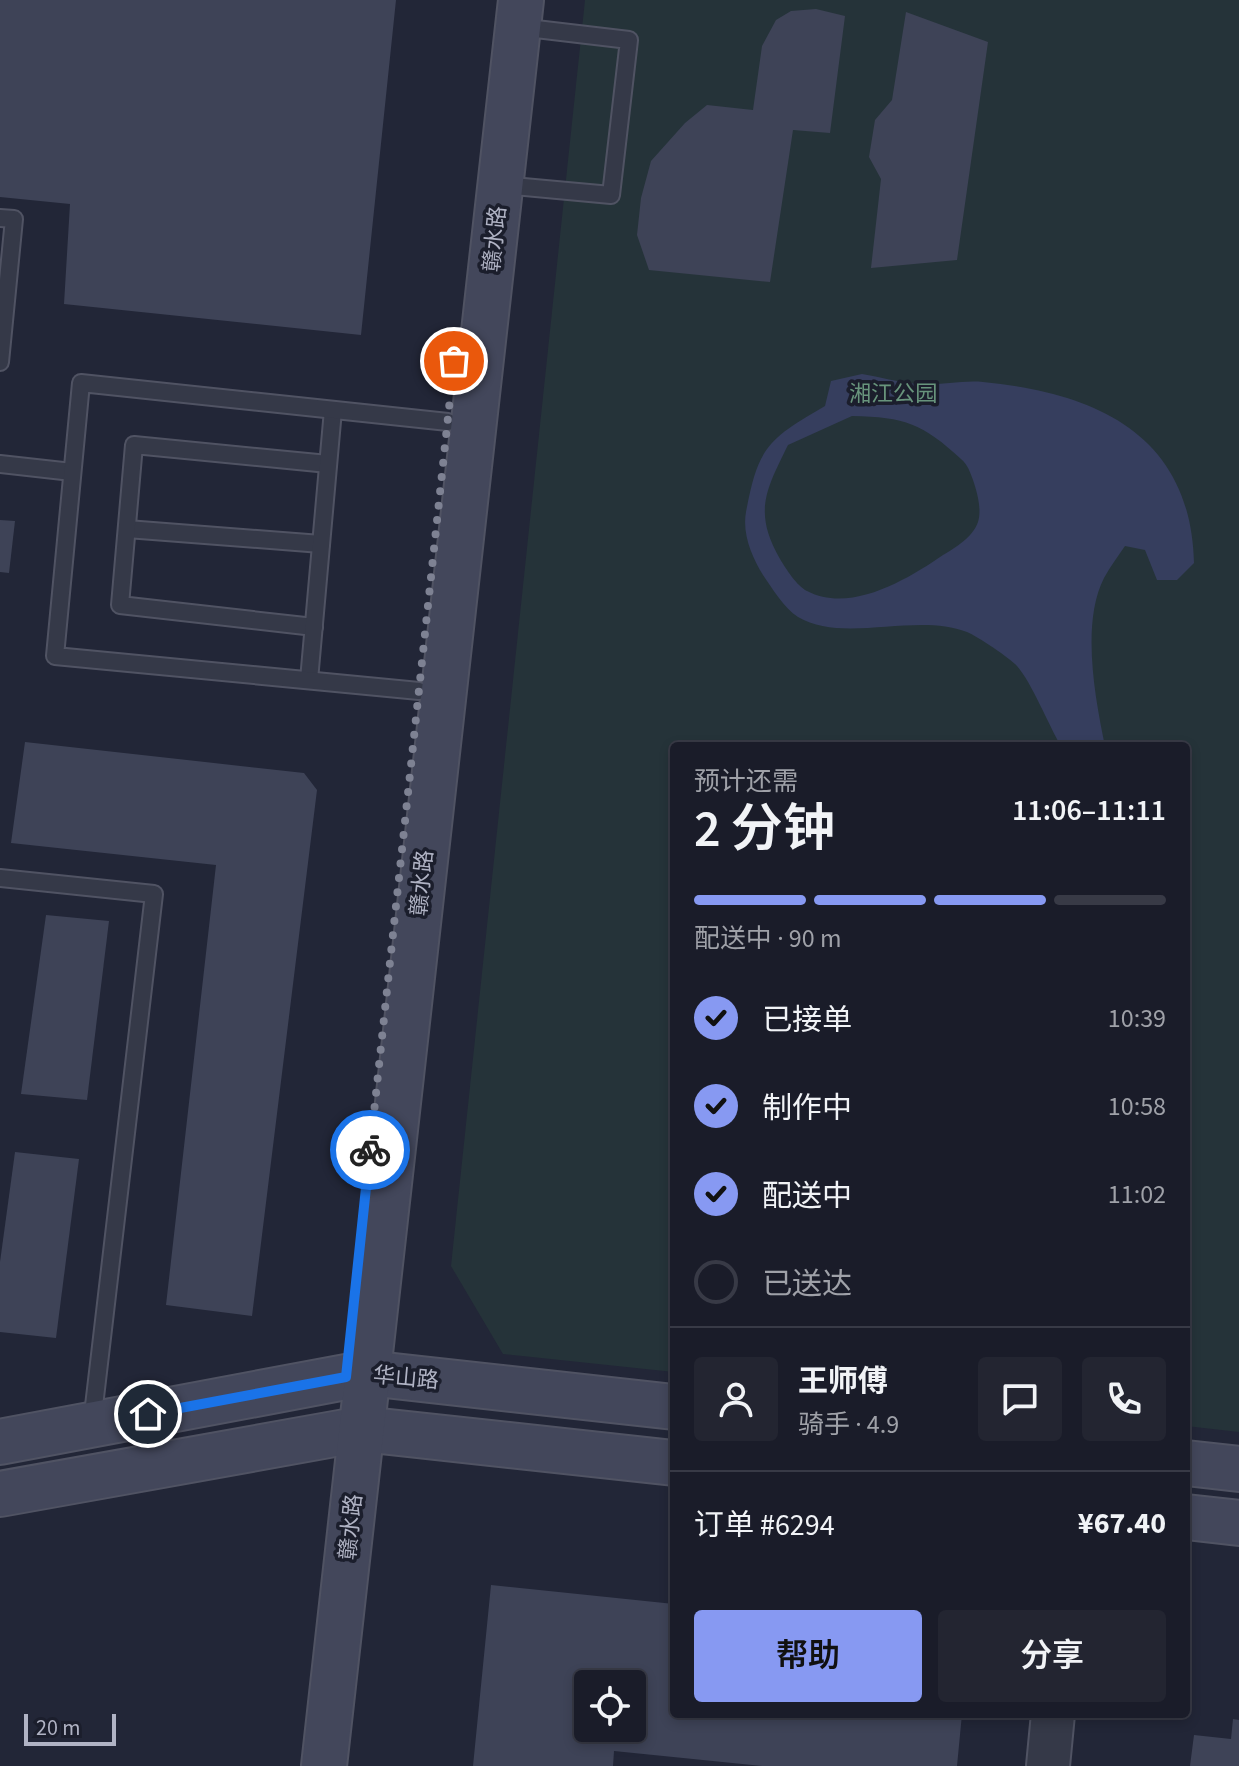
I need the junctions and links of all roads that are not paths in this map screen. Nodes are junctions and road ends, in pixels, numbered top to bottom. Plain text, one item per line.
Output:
1 (511, 9) edge
2 (501, 185) junction
3 (0, 218) edge
4 (0, 362) edge
5 (333, 410) junction
6 (448, 422) junction
7 (0, 464) edge
8 (328, 464) junction
9 (72, 472) junction
10 (127, 529) junction
11 (321, 544) junction
12 (314, 627) junction
13 (309, 680) junction
14 (419, 691) junction
15 (0, 878) edge
16 (356, 1375) junction
17 (670, 1407) edge
18 (92, 1425) junction
19 (351, 1430) junction
20 (0, 1442) edge
21 (670, 1463) edge
22 (1190, 1463) edge
23 (1239, 1469) edge
24 (0, 1494) edge
25 (1190, 1517) edge
26 (1239, 1523) edge
27 (1053, 1718) edge
28 (305, 1766) edge
29 (324, 1766) edge
30 (1048, 1766) edge

1 - 2 main road, 赣水路
1 - 2 lane
1 - 6 main road, 赣水路
2 - 16 main road, 赣水路
3 - 4 lane
5 - 6 lane
5 - 8 lane
5 - 9 lane
6 - 14 main road, 赣水路
7 - 9 lane
8 - 10 lane
8 - 11 lane
9 - 13 lane
10 - 11 lane
10 - 12 lane
11 - 12 lane
12 - 13 lane
13 - 14 lane
14 - 16 main road, 赣水路
15 - 18 lane
16 - 17 main road, 华山路
16 - 18 main road, 华山路
16 - 19 main road, 赣水路
18 - 20 main road, 华山路
19 - 21 main road
19 - 24 main road
19 - 28 main road, 赣水路
19 - 29 main road, 赣水路
22 - 23 main road
25 - 26 main road
27 - 30 street

